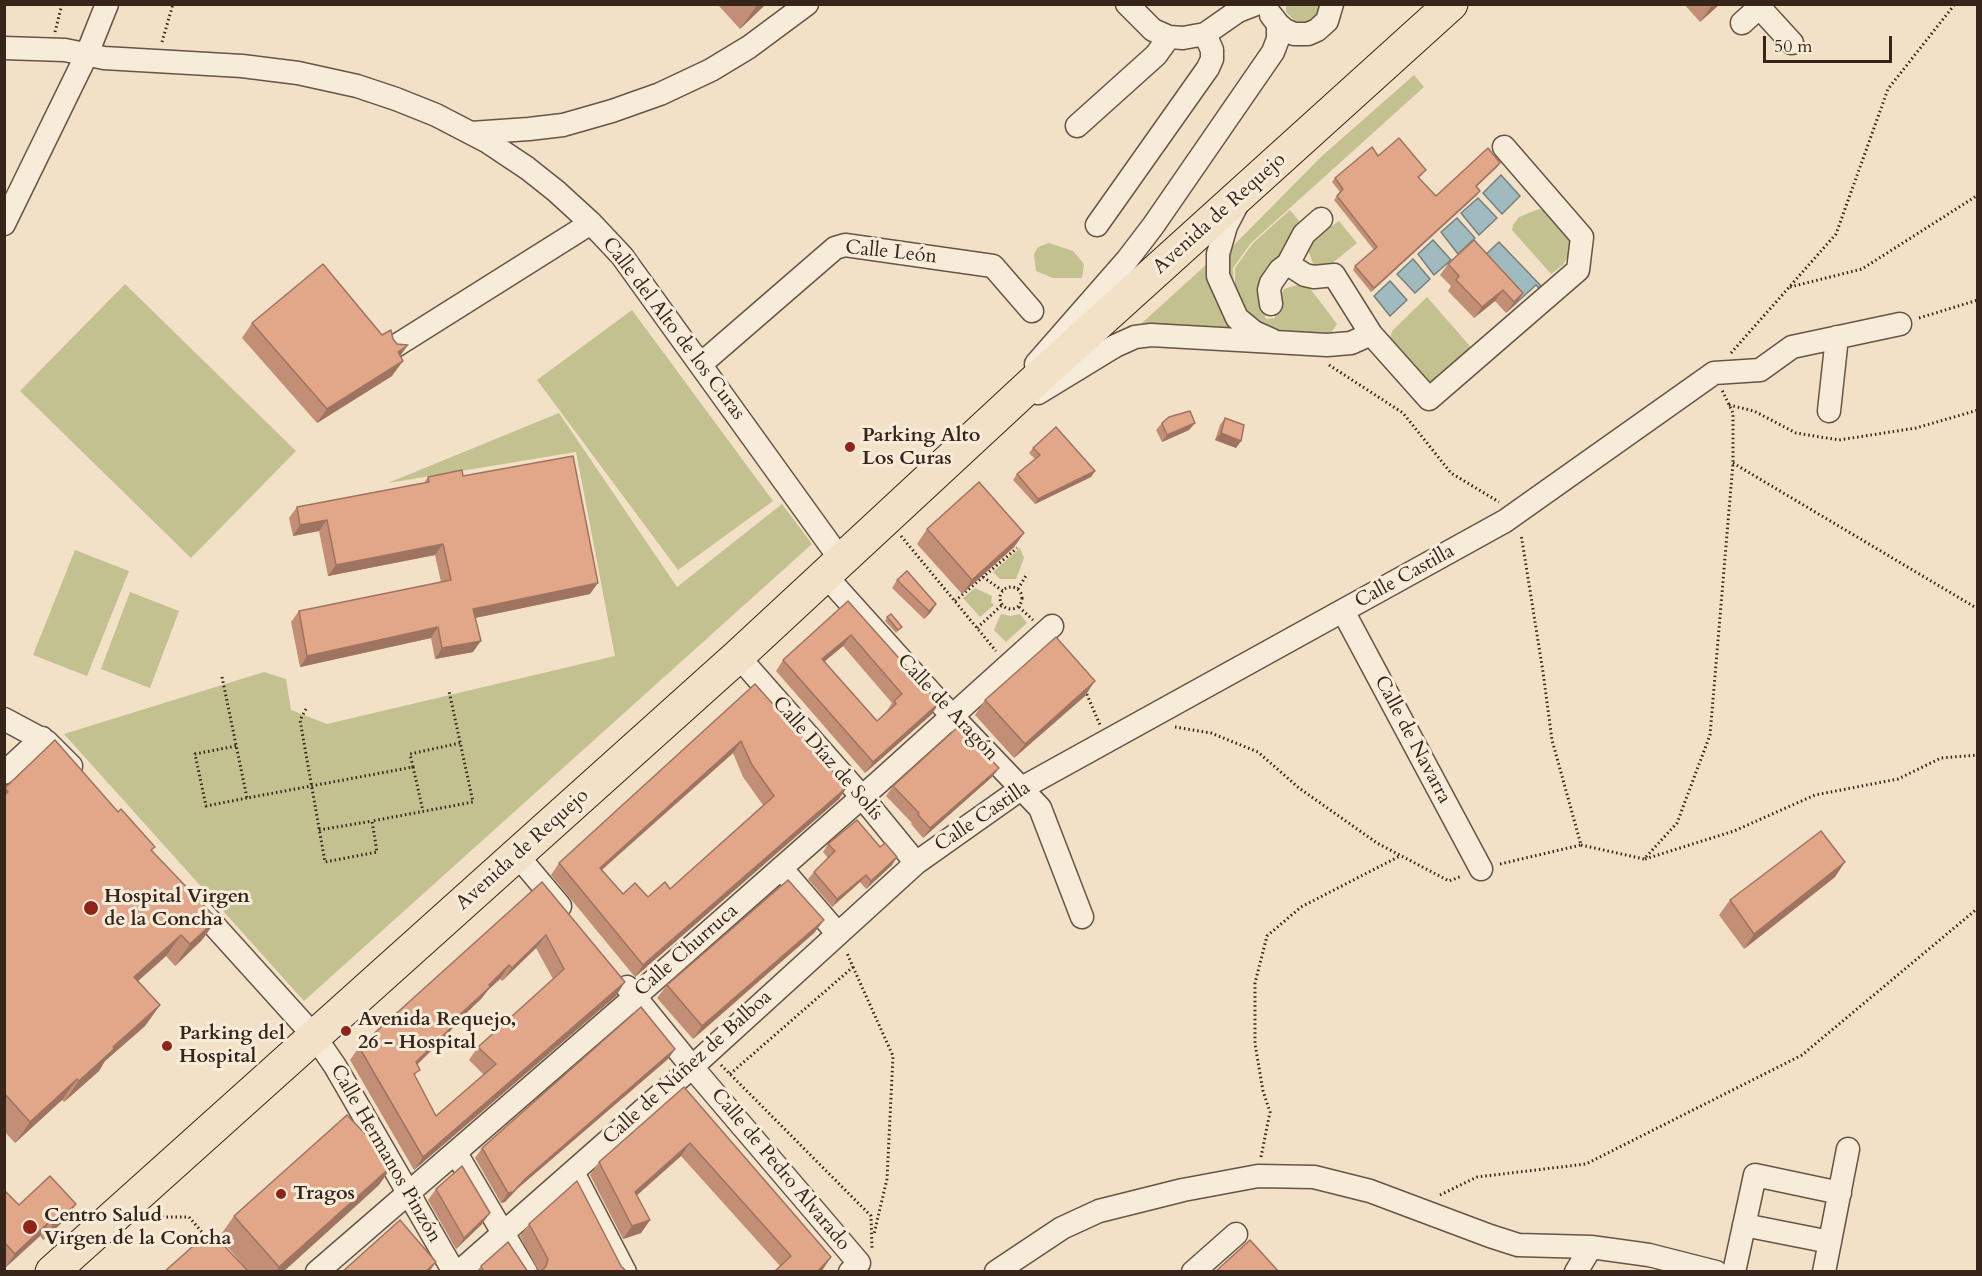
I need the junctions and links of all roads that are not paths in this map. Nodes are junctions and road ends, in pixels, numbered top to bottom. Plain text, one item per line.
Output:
1 (107, 4) edge
2 (807, 4) edge
3 (1127, 4) edge
4 (1256, 4) edge
5 (1332, 4) edge
6 (1451, 4) edge
7 (1762, 6) edge
8 (1274, 14) edge
9 (1742, 23) dead end
10 (1205, 34) junction
11 (1169, 37) junction
12 (1792, 43) dead end
13 (4, 48) edge
14 (87, 54) junction
15 (1077, 126) dead end
16 (541, 128) junction
17 (471, 133) junction
18 (1504, 147) dead end
19 (527, 168) junction
20 (1242, 194) junction
21 (1321, 219) dead end
22 (591, 223) junction
23 (4, 224) edge
24 (1097, 225) dead end
25 (1288, 264) junction
26 (1270, 304) dead end
27 (1032, 310) dead end
28 (1900, 324) road end
29 (1371, 334) junction
30 (1837, 337) junction
31 (1278, 343) junction
32 (394, 347) edge
33 (701, 364) junction
34 (1829, 411) dead end
35 (988, 423) junction
36 (833, 567) junction
37 (1342, 611) junction
38 (1052, 626) dead end
39 (738, 656) junction
40 (952, 716) junction
41 (4, 719) edge
42 (42, 738) junction
43 (4, 773) edge
44 (88, 785) edge
45 (1022, 788) junction
46 (862, 797) junction
47 (518, 855) junction
48 (916, 863) junction
49 (782, 868) junction
50 (1482, 868) road end
51 (182, 889) edge
52 (1082, 917) dead end
53 (571, 919) edge
54 (838, 934) junction
55 (612, 968) edge
56 (636, 996) junction
57 (315, 1037) junction
58 (700, 1059) junction
59 (1848, 1149) dead end
60 (456, 1153) junction
61 (573, 1172) junction
62 (1840, 1193) junction
63 (409, 1194) junction
64 (1744, 1225) junction
65 (504, 1232) junction
66 (1236, 1234) dead end
67 (1830, 1242) junction
68 (1591, 1247) junction
69 (855, 1267) edge
70 (52, 1272) edge
71 (317, 1272) edge
72 (454, 1272) edge
73 (459, 1272) edge
74 (526, 1272) edge
75 (625, 1272) edge
76 (996, 1272) edge
77 (1193, 1272) edge
78 (1576, 1272) edge
79 (1716, 1272) edge
80 (1734, 1272) edge
81 (1824, 1272) edge

1 - 14 street
2 - 16 street
3 - 11 street
4 - 10 street
5 - 8 street
6 - 20 highway, Avenida de Requejo
7 - 9 street
7 - 12 street
8 - 35 street
10 - 11 street
10 - 24 street
11 - 15 street
13 - 14 street, Calle del Alto de los Curas
14 - 17 street, Calle del Alto de los Curas
14 - 23 street
16 - 17 street
16 - 19 street
17 - 19 street, Calle del Alto de los Curas
18 - 29 street
19 - 22 street, Calle del Alto de los Curas
20 - 31 street
20 - 35 highway, Avenida de Requejo
21 - 25 street
22 - 32 street
22 - 33 street, Calle del Alto de los Curas
25 - 26 street
25 - 29 street
27 - 33 street, Calle León
28 - 30 street
29 - 31 street, Avenida de Requejo
30 - 34 street
30 - 37 street, Calle Castilla
31 - 35 street, Avenida de Requejo
33 - 36 street, Calle del Alto de los Curas
35 - 36 highway, Avenida de Requejo
36 - 39 highway, Avenida de Requejo
36 - 40 street, Calle de Aragón
37 - 45 street, Calle Castilla
37 - 50 street, Calle de Navarra
38 - 40 street, Calle Churruca
39 - 46 street, Calle Díaz de Solís
39 - 47 highway, Avenida de Requejo
40 - 45 street, Calle de Aragón
40 - 46 street, Calle Churruca
41 - 42 street
42 - 43 street
42 - 44 street
45 - 48 street, Calle Castilla
45 - 52 street, Calle de Aragón
46 - 48 street, Calle Díaz de Solís
46 - 49 street, Calle Churruca
47 - 53 street
47 - 57 highway, Avenida de Requejo
48 - 54 street, Calle de Núñez de Balboa
49 - 54 street
49 - 56 street, Calle Churruca
51 - 57 street, Calle Hermanos Pinzón
54 - 58 street, Calle de Núñez de Balboa
55 - 56 street, Calle de Pedro Alvarado
56 - 58 street, Calle de Pedro Alvarado
56 - 60 street, Calle Churruca
57 - 63 street, Calle Hermanos Pinzón
57 - 70 highway, Avenida de Requejo
58 - 61 street, Calle de Núñez de Balboa
58 - 69 street, Calle de Pedro Alvarado
59 - 62 street
60 - 63 street, Calle Churruca
60 - 65 street
61 - 65 street, Calle de Núñez de Balboa
61 - 75 street
62 - 64 street
62 - 67 street
63 - 71 street, Calle Churruca
63 - 72 street, Calle Hermanos Pinzón
64 - 67 street
64 - 80 street
65 - 73 street, Calle de Núñez de Balboa
65 - 74 street
66 - 77 street
67 - 81 street
68 - 76 street
68 - 78 street
68 - 79 street

